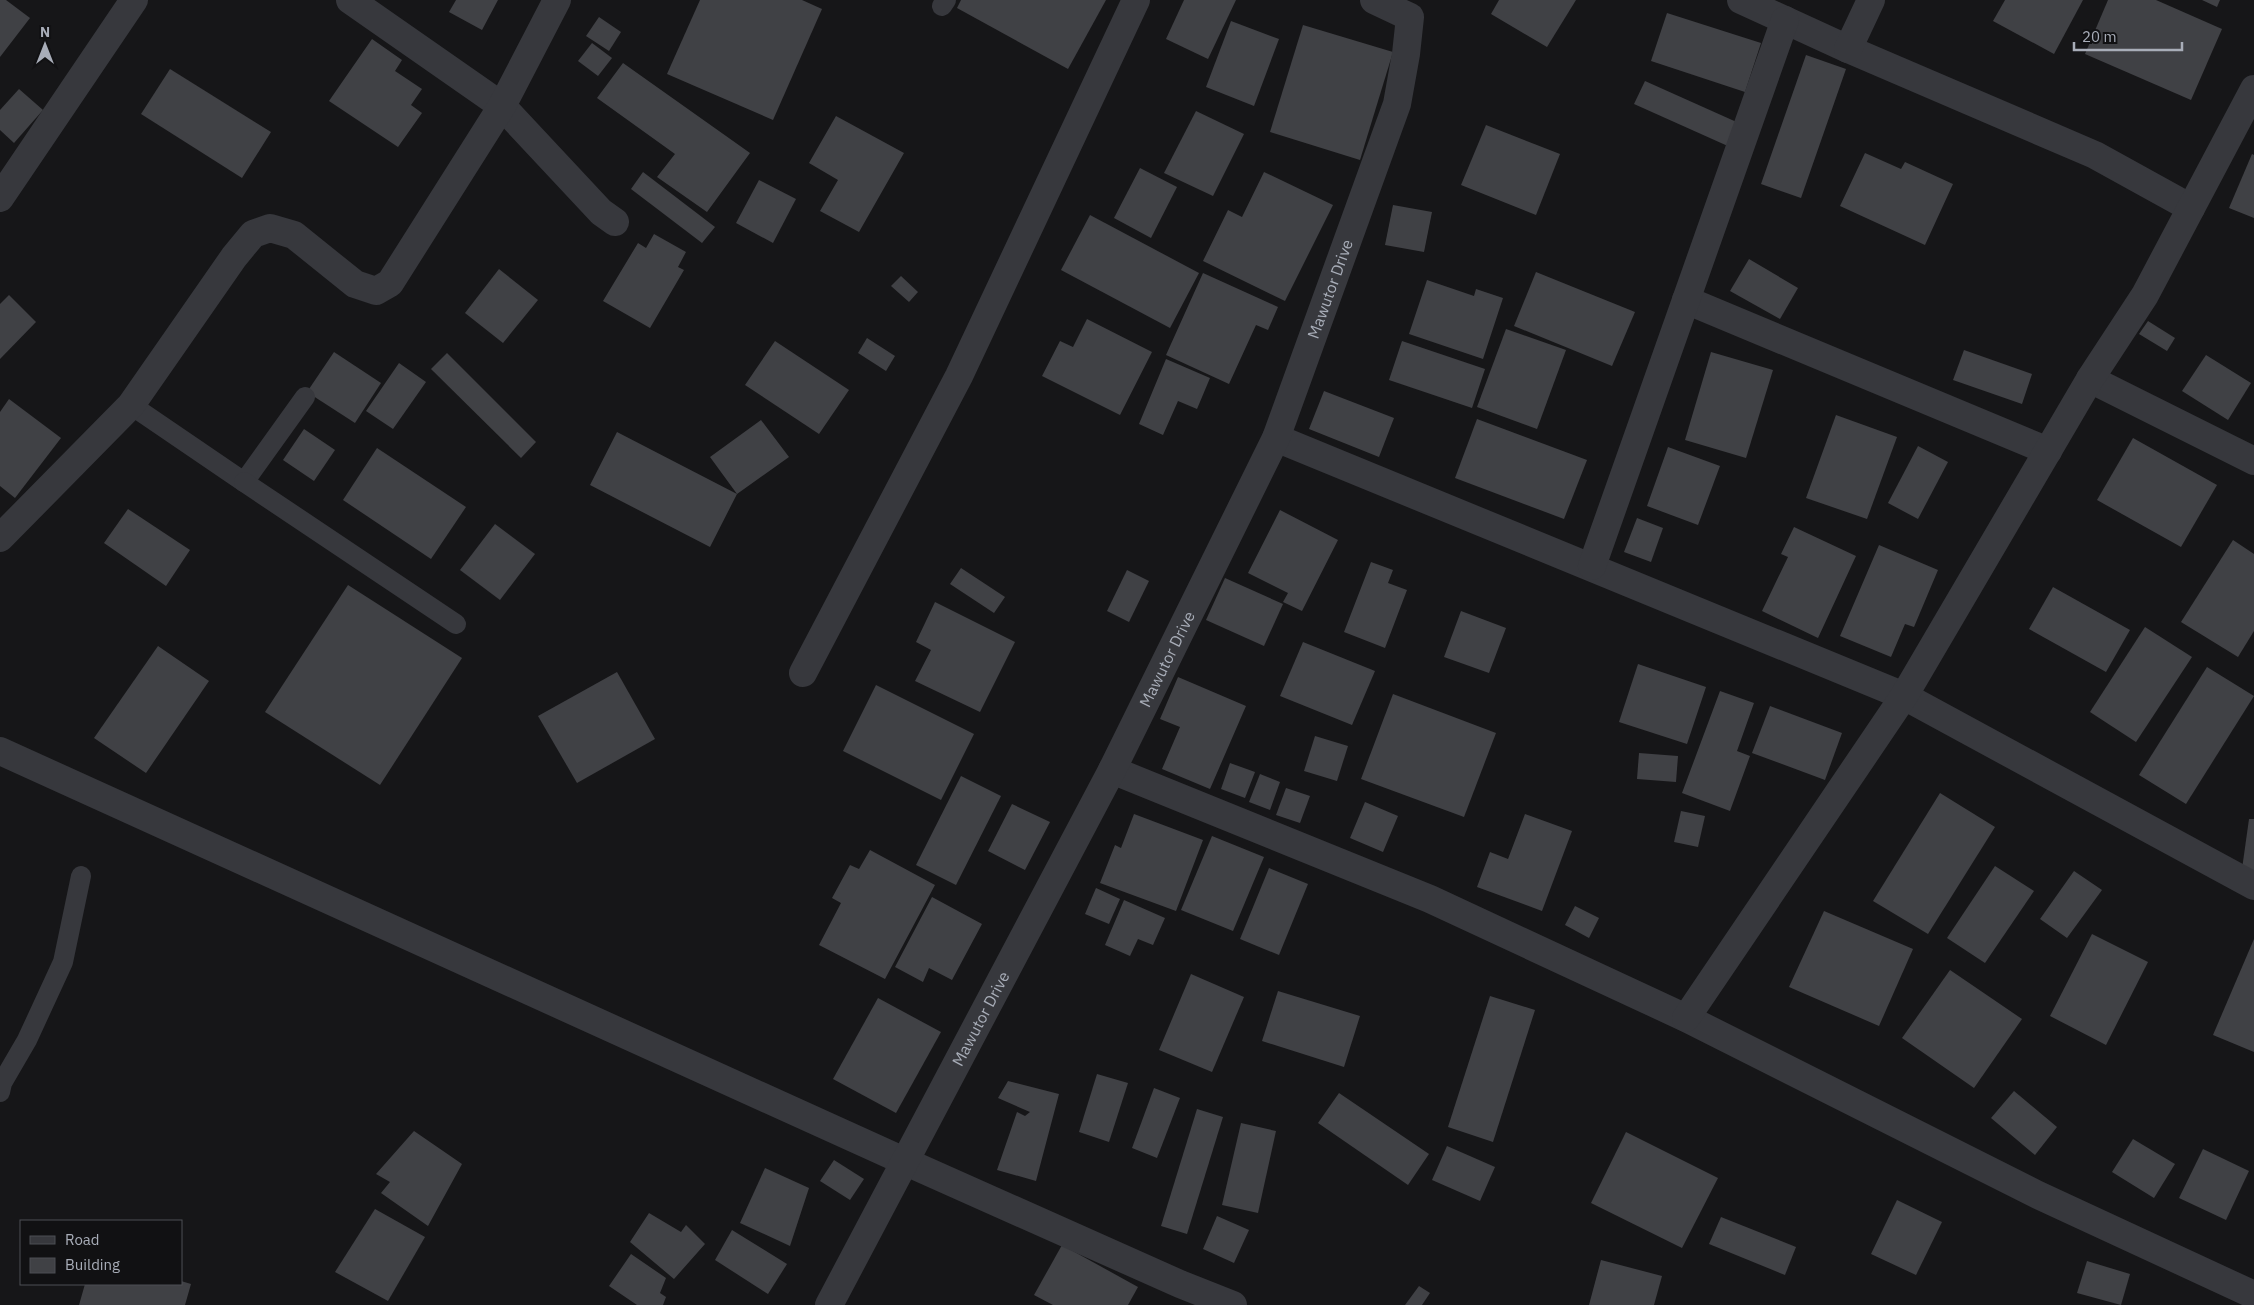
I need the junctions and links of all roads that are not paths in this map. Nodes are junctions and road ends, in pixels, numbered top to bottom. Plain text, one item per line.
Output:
1 (134, 0) edge
2 (350, 0) edge
3 (557, 0) edge
4 (1136, 0) edge
5 (1374, 0) edge
6 (1741, 0) edge
7 (1871, 0) edge
8 (1412, 9) edge
9 (1785, 20) junction
10 (1848, 49) junction
11 (2254, 89) edge
12 (502, 106) junction
13 (0, 198) edge
14 (2192, 208) junction
15 (615, 222) dead end
16 (1686, 300) junction
17 (2090, 379) junction
18 (305, 397) dead end
19 (132, 405) junction
20 (1276, 438) junction
21 (2048, 451) junction
22 (2254, 461) edge
23 (244, 482) junction
24 (0, 538) edge
25 (1592, 566) junction
26 (456, 624) dead end
27 (803, 674) dead end
28 (1904, 696) junction
29 (0, 751) edge
30 (1112, 770) junction
31 (81, 876) dead end
32 (2254, 886) edge
33 (1686, 1018) junction
34 (0, 1092) edge
35 (904, 1161) junction
36 (1176, 1295) edge
37 (2254, 1295) edge
38 (829, 1305) edge
39 (1232, 1305) edge

1 - 13 street
2 - 12 street
3 - 12 street
4 - 27 street
5 - 8 street, Mawutor Drive
6 - 9 street
7 - 10 street
8 - 20 street, Mawutor Drive
9 - 10 street
9 - 16 street
10 - 14 street
11 - 14 street
12 - 15 street
12 - 19 street
14 - 17 street
16 - 21 street
16 - 25 street
17 - 21 street
17 - 22 street
18 - 23 lane
19 - 23 lane
19 - 24 street
20 - 25 street
20 - 30 street, Mawutor Drive
21 - 28 street
23 - 26 lane
25 - 28 street
28 - 32 street
28 - 33 street
29 - 35 street
30 - 33 street
30 - 35 street, Mawutor Drive
31 - 34 lane
33 - 37 street
35 - 36 street
35 - 38 street, Mawutor Drive
36 - 39 street

